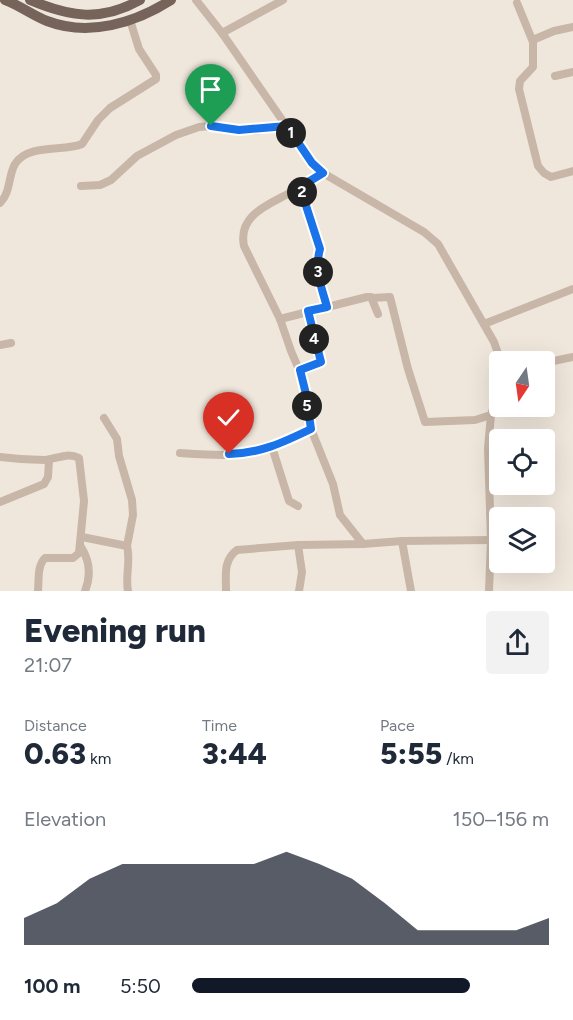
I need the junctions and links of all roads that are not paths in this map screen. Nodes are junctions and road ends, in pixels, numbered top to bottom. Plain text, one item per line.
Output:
1 (4, 0) edge
2 (30, 0) edge
3 (140, 0) edge
4 (171, 0) edge
5 (196, 0) edge
6 (283, 0) edge
7 (517, 3) dead end
8 (130, 20) junction
9 (573, 27) edge
10 (222, 33) junction
11 (533, 42) junction
12 (573, 72) edge
13 (555, 76) dead end
14 (287, 126) junction
15 (573, 171) edge
16 (323, 173) junction
17 (81, 186) dead end
18 (300, 187) junction
19 (0, 202) edge
20 (573, 289) edge
21 (372, 298) junction
22 (327, 307) junction
23 (308, 311) junction
24 (378, 314) dead end
25 (280, 319) junction
26 (484, 324) junction
27 (11, 343) dead end
28 (0, 345) edge
29 (497, 351) edge
30 (573, 357) edge
31 (555, 361) edge
32 (300, 370) junction
33 (489, 416) edge
34 (491, 417) edge
35 (104, 418) dead end
36 (311, 429) junction
37 (272, 447) junction
38 (180, 453) dead end
39 (0, 457) edge
40 (49, 460) junction
41 (0, 502) edge
42 (298, 507) dead end
43 (490, 507) edge
44 (82, 537) junction
45 (489, 540) edge
46 (402, 542) junction
47 (363, 544) junction
48 (298, 545) junction
49 (127, 546) junction
50 (81, 547) junction
51 (490, 573) edge
52 (38, 591) edge
53 (85, 591) edge
54 (128, 591) edge
55 (226, 591) edge
56 (299, 591) edge
57 (411, 591) edge
58 (489, 591) edge

1 - 8 main road
2 - 3 main road
4 - 8 main road
5 - 10 street
6 - 10 street
7 - 11 street
8 - 19 street
9 - 11 street
10 - 14 street
11 - 15 street
12 - 13 street
14 - 16 street
14 - 17 street
16 - 18 street
16 - 26 street
18 - 22 street
18 - 25 street
20 - 26 street
21 - 22 street
21 - 24 street
21 - 33 street
22 - 23 street
23 - 25 street
23 - 32 street
25 - 32 street
26 - 29 street
27 - 28 street
30 - 31 street
32 - 36 street
34 - 43 street
35 - 49 street
36 - 37 street
36 - 47 street
37 - 38 street
37 - 42 street
39 - 40 street
40 - 41 street
40 - 44 street
44 - 49 street
44 - 50 street
45 - 46 street
46 - 47 street
46 - 57 street
47 - 48 street
48 - 55 street
48 - 56 street
49 - 54 street
50 - 52 street
50 - 53 street
51 - 58 street

